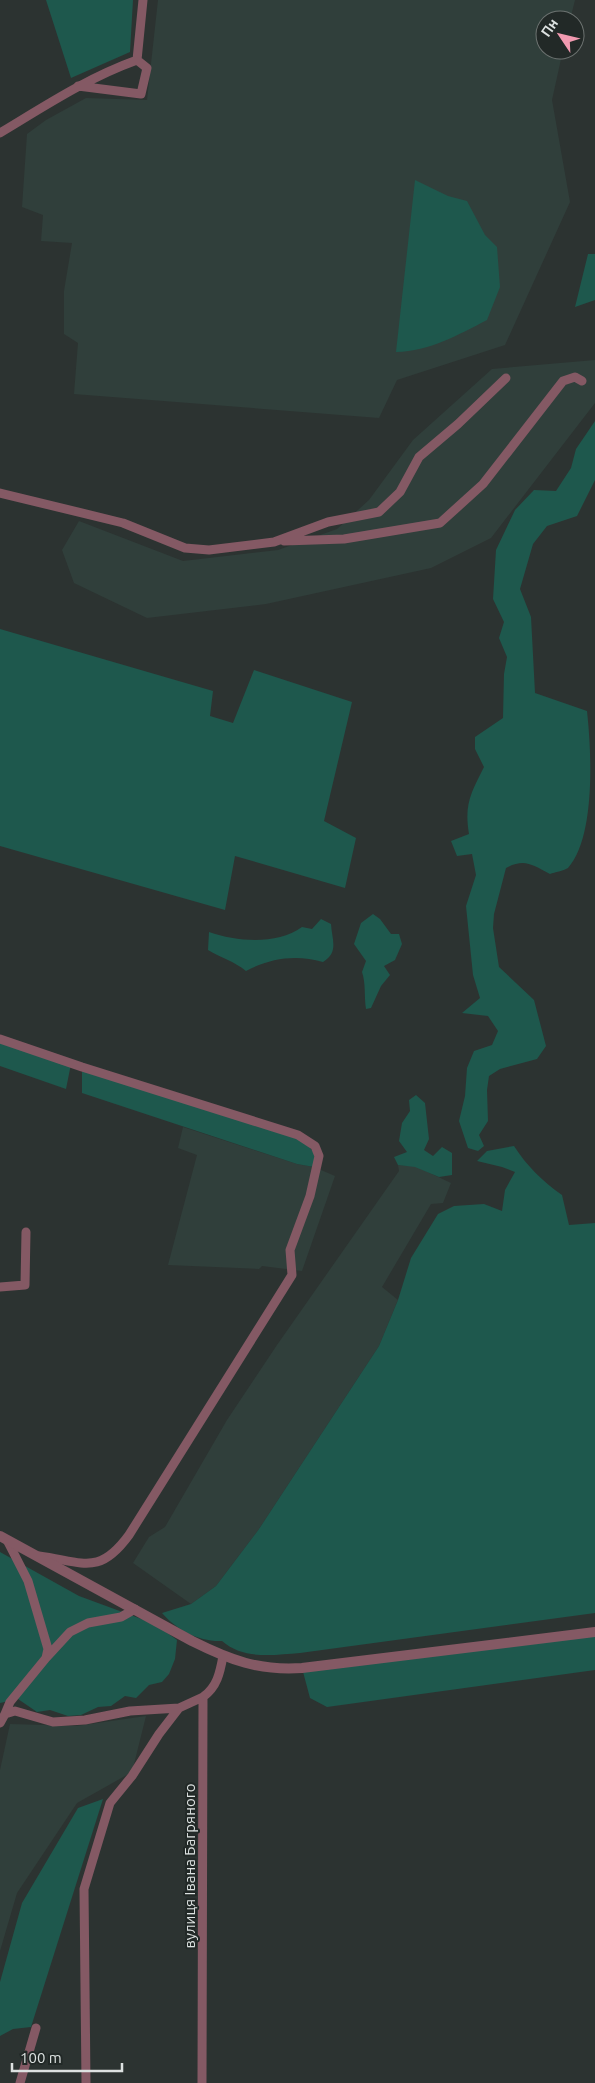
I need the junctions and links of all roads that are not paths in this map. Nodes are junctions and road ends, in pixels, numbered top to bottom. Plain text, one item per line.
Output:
1 (143, 0) edge
2 (137, 60) junction
3 (78, 86) junction
4 (0, 133) edge
5 (506, 378) dead end
6 (582, 381) dead end
7 (0, 493) edge
8 (274, 542) junction
9 (0, 1039) edge
10 (26, 1232) dead end
11 (0, 1287) edge
12 (4, 1538) edge
13 (36, 1556) junction
14 (135, 1609) junction
15 (595, 1632) edge
16 (223, 1656) junction
17 (46, 1658) junction
18 (203, 1697) junction
19 (179, 1708) junction
20 (5, 1714) junction
21 (0, 1723) edge
22 (36, 2028) dead end
23 (20, 2083) edge
24 (86, 2083) edge
25 (202, 2083) edge

1 - 2 street
2 - 3 street
2 - 3 street
3 - 4 street
5 - 8 street
6 - 8 street
7 - 8 street
9 - 13 street
10 - 11 street
12 - 13 street
12 - 17 street
13 - 14 street
14 - 16 street
14 - 17 street
15 - 16 street
16 - 18 street
17 - 20 street
18 - 19 street
18 - 25 street, вулиця Івана Багряного
19 - 20 street
19 - 24 street
20 - 21 street
22 - 23 street

